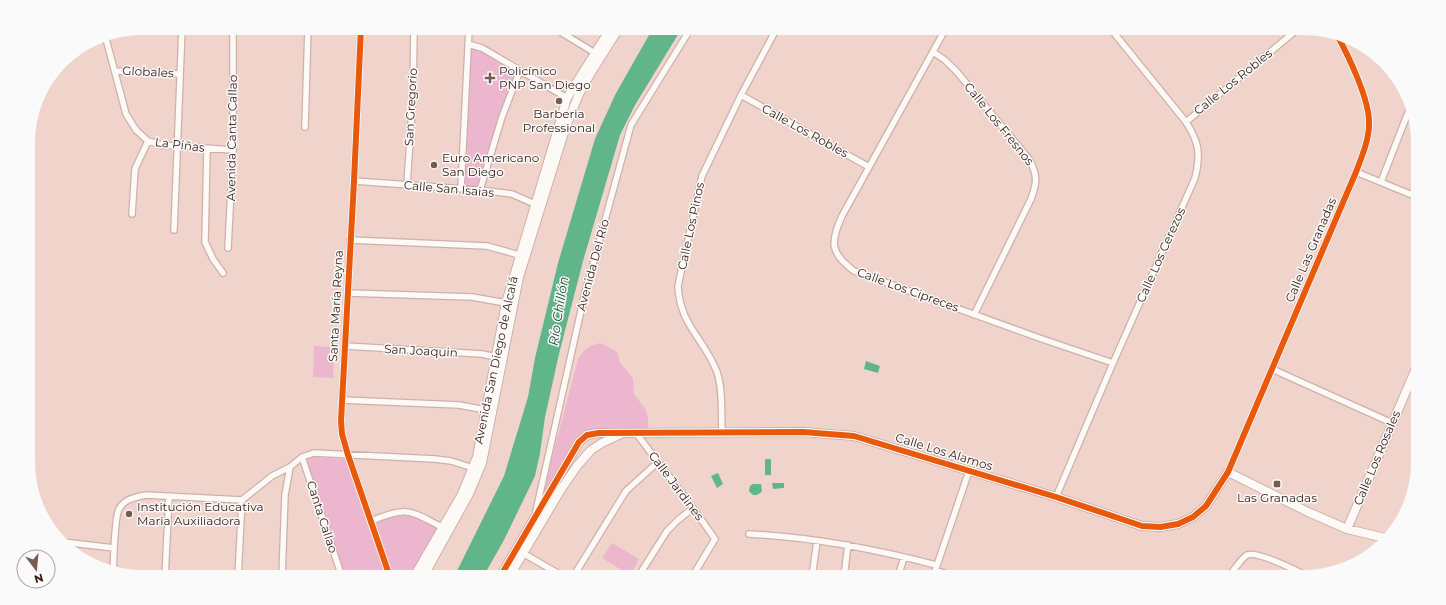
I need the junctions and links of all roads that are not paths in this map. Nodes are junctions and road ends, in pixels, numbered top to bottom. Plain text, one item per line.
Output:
1 (182, 35) edge
2 (234, 35) edge
3 (308, 35) edge
4 (361, 35) edge
5 (414, 35) edge
6 (469, 35) edge
7 (565, 35) edge
8 (607, 35) edge
9 (615, 35) edge
10 (687, 35) edge
11 (773, 35) edge
12 (942, 35) edge
13 (1116, 35) edge
14 (1292, 35) edge
15 (107, 41) edge
16 (1340, 42) edge
17 (468, 44) junction
18 (933, 52) junction
19 (595, 53) junction
20 (116, 70) junction
21 (520, 70) junction
22 (180, 74) junction
23 (741, 95) junction
24 (567, 98) junction
25 (1407, 116) edge
26 (1186, 122) junction
27 (305, 127) dead end
28 (148, 141) junction
29 (178, 146) junction
30 (207, 149) junction
31 (233, 150) junction
32 (869, 167) junction
33 (1356, 172) junction
34 (354, 181) junction
35 (1381, 182) junction
36 (407, 185) junction
37 (461, 189) junction
38 (480, 190) junction
39 (1411, 194) edge
40 (538, 205) junction
41 (132, 214) dead end
42 (174, 230) dead end
43 (350, 240) junction
44 (228, 248) dead end
45 (519, 255) junction
46 (223, 273) dead end
47 (348, 293) junction
48 (506, 303) junction
49 (974, 315) junction
50 (346, 346) junction
51 (496, 357) junction
52 (1113, 363) junction
53 (1272, 369) junction
54 (1411, 379) edge
55 (342, 400) junction
56 (486, 410) junction
57 (1392, 423) junction
58 (624, 433) junction
59 (636, 433) junction
60 (722, 433) junction
61 (348, 455) junction
62 (302, 457) junction
63 (658, 462) junction
64 (290, 467) junction
65 (473, 468) junction
66 (969, 471) junction
67 (1228, 472) junction
68 (170, 497) junction
69 (1056, 497) junction
70 (242, 500) junction
71 (693, 508) junction
72 (535, 517) junction
73 (371, 521) junction
74 (442, 527) junction
75 (1347, 530) junction
76 (749, 534) dead end
77 (1381, 537) edge
78 (817, 541) junction
79 (71, 543) edge
80 (848, 545) junction
81 (114, 548) junction
82 (520, 551) junction
83 (904, 557) junction
84 (113, 566) edge
85 (935, 568) junction
86 (165, 570) edge
87 (238, 570) edge
88 (282, 570) edge
89 (340, 570) edge
90 (388, 570) edge
91 (418, 570) edge
92 (427, 570) edge
93 (505, 570) edge
94 (512, 570) edge
95 (552, 570) edge
96 (577, 570) edge
97 (642, 570) edge
98 (696, 570) edge
99 (813, 570) edge
100 (845, 570) edge
101 (900, 570) edge
102 (940, 570) edge
103 (1235, 570) edge
104 (1294, 570) edge

1 - 22 street
2 - 31 street, Avenida Canta Callao
3 - 27 street
4 - 34 street, Santa María Reyna
5 - 36 street, San Gregorio
6 - 17 street
7 - 19 street
8 - 19 street, Avenida San Diego de Alcalá
9 - 40 street, Avenida San Diego de Alcalá
10 - 72 street, Avenida Del Río
11 - 23 street, Calle Los Pinos
12 - 18 street, Calle Los Cipreces
13 - 26 street, Calle Los Cerezos
14 - 26 street, Calle Los Robles
15 - 20 street, La Piñas
16 - 33 street, Calle Las Granadas
17 - 21 street
17 - 37 street
18 - 32 street, Calle Los Cipreces
18 - 49 street, Calle Los Fresnos
19 - 24 street, Avenida San Diego de Alcalá
20 - 22 street, Globales
20 - 28 street, La Piñas
21 - 24 street
21 - 38 street
22 - 29 street
23 - 32 street, Calle Los Robles
23 - 60 street, Calle Los Pinos
24 - 40 street, Avenida San Diego de Alcalá
25 - 35 street
26 - 52 street, Calle Los Cerezos
28 - 29 street, La Piñas
28 - 41 street
29 - 30 street, La Piñas
29 - 42 street
30 - 31 street, La Piñas
30 - 46 street
31 - 44 street, Avenida Canta Callao
32 - 49 street, Calle Los Cipreces
33 - 35 street
33 - 53 street, Calle Las Granadas
34 - 36 street, Calle San Isaias
34 - 43 street, Santa María Reyna
35 - 39 street
36 - 37 street, Calle San Isaias
37 - 38 street, Calle San Isaias
38 - 40 street, Calle San Isaias
40 - 45 street, Avenida San Diego de Alcalá
40 - 92 street, Avenida San Diego de Alcalá
43 - 45 street
43 - 47 street, Santa María Reyna
45 - 48 street, Avenida San Diego de Alcalá
47 - 48 street
47 - 50 street, Santa María Reyna
48 - 51 street, Avenida San Diego de Alcalá
49 - 52 street, Calle Los Cipreces
50 - 51 street, San Joaquin
50 - 55 street, Santa María Reyna
51 - 56 street, Avenida San Diego de Alcalá
52 - 69 street, Calle Los Cerezos
53 - 57 street
53 - 67 street, Calle Las Granadas
54 - 57 street, Calle Los Rosales
55 - 56 street
55 - 61 street, Santa María Reyna
56 - 65 street, Avenida San Diego de Alcalá
57 - 75 street, Calle Los Rosales
58 - 59 street, Calle Los Alamos
58 - 72 street, Calle Los Alamos
58 - 82 street
59 - 60 street, Calle Los Alamos
59 - 63 street, Calle Jardines
60 - 66 street, Calle Los Alamos
61 - 62 street
61 - 65 street
61 - 73 street, Santa María Reyna
62 - 64 street
62 - 89 street, Canta Callao
63 - 71 street, Calle Jardines
63 - 96 street
64 - 70 street
64 - 88 street
65 - 74 street, Avenida San Diego de Alcalá
66 - 69 street, Calle Los Alamos
66 - 85 street
67 - 69 street, Calle Los Alamos
67 - 75 street
68 - 70 street
68 - 81 street
68 - 86 street
70 - 87 street
71 - 97 street
71 - 98 street, Calle Jardines
72 - 82 street
73 - 74 street
73 - 90 street, Santa María Reyna
74 - 91 street, Avenida San Diego de Alcalá
75 - 77 street
76 - 78 street
78 - 80 street
78 - 99 street
79 - 81 street
80 - 83 street
80 - 100 street
81 - 84 street
82 - 93 street
82 - 94 street
82 - 95 street
83 - 85 street
83 - 101 street
85 - 102 street
103 - 104 street

